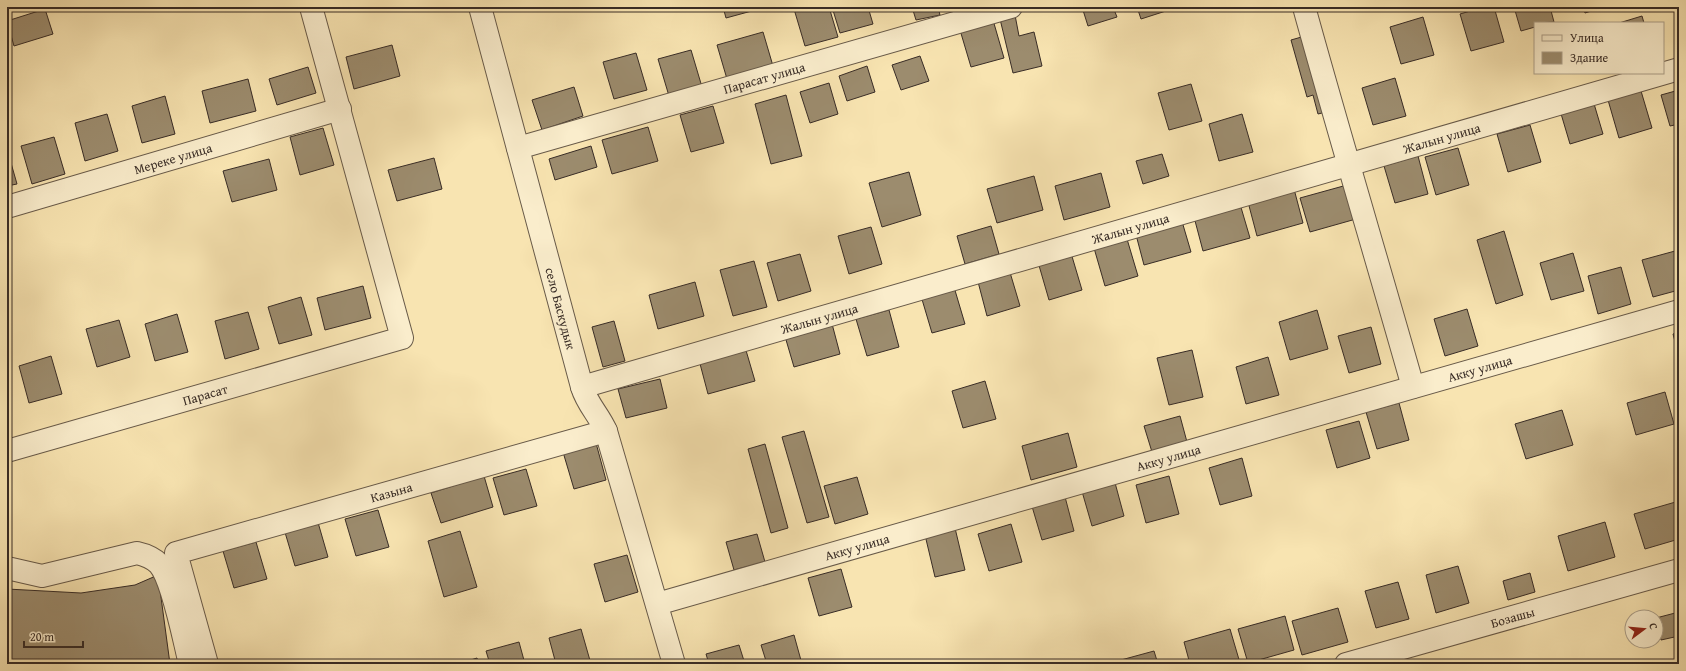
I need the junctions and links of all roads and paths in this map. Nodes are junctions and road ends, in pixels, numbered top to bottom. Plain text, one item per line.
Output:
1 (311, 7) edge
2 (480, 7) edge
3 (1011, 7) edge
4 (1304, 7) edge
5 (1679, 69) edge
6 (1664, 73) edge
7 (1662, 74) edge
8 (340, 110) junction
9 (518, 148) junction
10 (1350, 164) junction
11 (7, 207) edge
12 (1679, 311) edge
13 (582, 387) junction
14 (1413, 387) junction
15 (606, 431) junction
16 (7, 451) edge
17 (7, 568) edge
18 (1679, 570) edge
19 (657, 604) junction
20 (190, 664) edge
21 (207, 664) edge
22 (672, 664) edge
23 (1346, 664) edge

1 - 8 street
2 - 9 street, село Баскудык
3 - 9 street, Парасат улица
4 - 10 street
5 - 6 street, Жалын улица
7 - 10 street, Жалын улица
8 - 11 street, Мереке улица
8 - 16 street, Парасат
9 - 13 street, село Баскудык
10 - 13 street, Жалын улица
10 - 14 street
12 - 14 street, Акку улица
13 - 15 street, село Баскудык
14 - 19 street, Акку улица
15 - 19 street, село Баскудык
15 - 21 street, Казына
17 - 20 street
18 - 23 street, Бозашы
19 - 22 street

